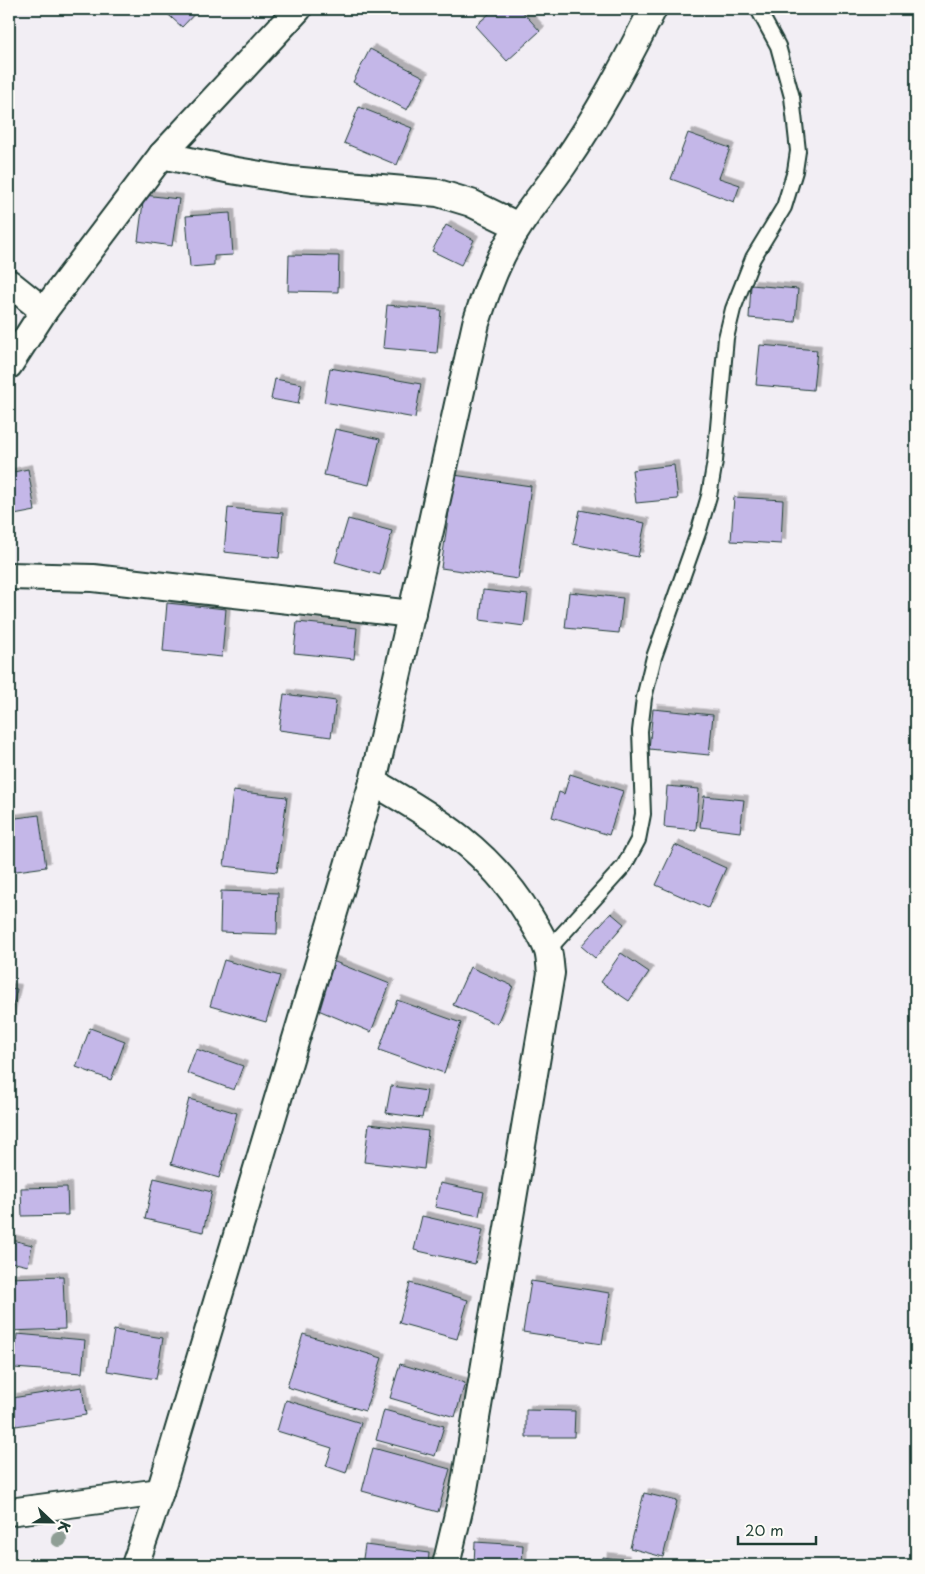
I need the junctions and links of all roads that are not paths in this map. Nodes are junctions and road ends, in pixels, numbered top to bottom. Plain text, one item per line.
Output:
1 (298, 9) edge
2 (653, 9) edge
3 (758, 9) edge
4 (162, 155) junction
5 (518, 226) junction
6 (9, 283) edge
7 (44, 311) junction
8 (9, 365) edge
9 (9, 576) edge
10 (412, 614) junction
11 (374, 782) junction
12 (548, 950) junction
13 (160, 1492) junction
14 (9, 1512) edge
15 (135, 1565) edge
16 (446, 1565) edge

1 - 4 street
2 - 5 street
3 - 12 lane
4 - 5 street
4 - 7 street
5 - 10 street
6 - 7 street
7 - 8 street
9 - 10 street
10 - 11 street
11 - 12 street
11 - 13 street
12 - 16 street
13 - 14 street
13 - 15 street

